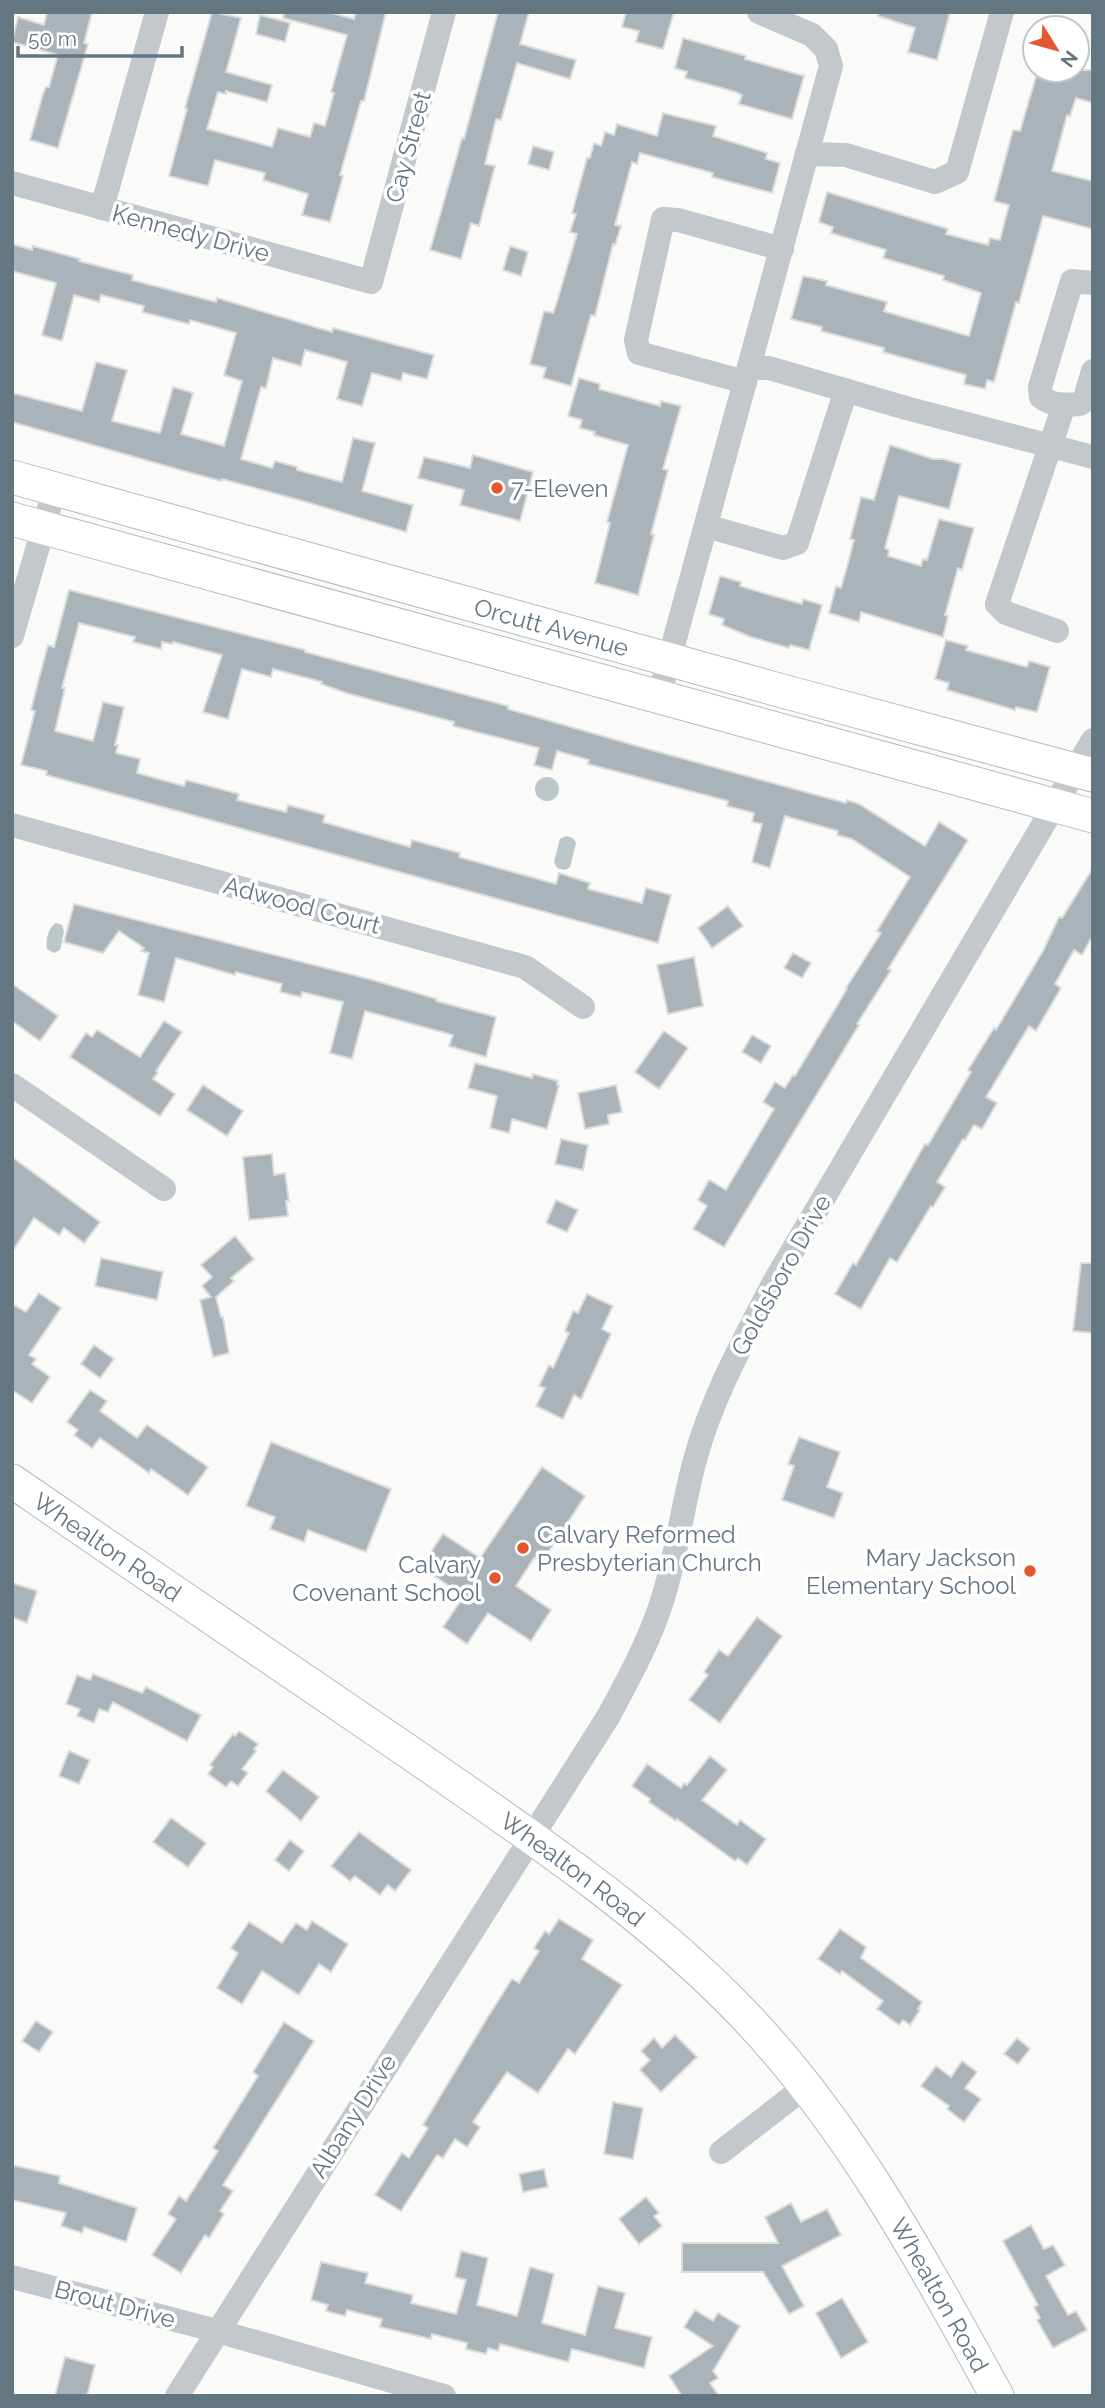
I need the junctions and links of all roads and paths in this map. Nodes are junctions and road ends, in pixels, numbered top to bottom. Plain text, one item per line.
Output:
1 (157, 12) edge
2 (444, 12) edge
3 (759, 12) edge
4 (1002, 12) edge
5 (807, 154) junction
6 (12, 183) edge
7 (103, 208) junction
8 (782, 249) junction
9 (371, 282) joint
10 (1093, 283) edge
11 (1093, 370) edge
12 (747, 375) junction
13 (846, 390) junction
14 (1064, 405) junction
15 (1050, 445) junction
16 (1093, 457) edge
17 (12, 477) edge
18 (55, 488) junction
19 (12, 519) edge
20 (706, 526) junction
21 (44, 528) junction
22 (1057, 631) dead end
23 (12, 636) edge
24 (670, 659) junction
25 (659, 697) junction
26 (1093, 740) edge
27 (1084, 772) edge
28 (1056, 806) junction
29 (1093, 816) edge
30 (12, 825) edge
31 (583, 1007) dead end
32 (12, 1085) edge
33 (164, 1189) dead end
34 (12, 1481) edge
35 (532, 1837) junction
36 (805, 2087) junction
37 (721, 2152) dead end
38 (12, 2277) edge
39 (217, 2331) junction
40 (177, 2396) edge
41 (444, 2396) edge
42 (997, 2396) edge

1 - 7 street
2 - 9 street, Cay Street
3 - 5 street
4 - 5 street
5 - 8 street
6 - 7 street, Kennedy Drive
7 - 9 street, Kennedy Drive
8 - 12 street
8 - 12 street
10 - 14 street
11 - 14 street
12 - 13 street
12 - 20 street
13 - 15 street
13 - 20 street
14 - 15 street
15 - 16 street
15 - 22 street
17 - 18 main road, Orcutt Avenue
18 - 21 street
18 - 24 main road, Orcutt Avenue
19 - 21 main road, Orcutt Avenue
20 - 24 street
21 - 23 street
21 - 25 main road, Orcutt Avenue
24 - 25 street
24 - 27 main road, Orcutt Avenue
25 - 28 main road, Orcutt Avenue
26 - 27 street, Goldsboro Drive
27 - 28 street, Goldsboro Drive
28 - 29 main road, Orcutt Avenue
28 - 35 street, Goldsboro Drive
30 - 31 street, Adwood Court
32 - 33 street
34 - 35 main road, Whealton Road
35 - 36 main road, Whealton Road
35 - 39 street, Albany Drive
36 - 37 street
36 - 42 main road, Whealton Road
38 - 39 street, Brout Drive
39 - 40 street, Albany Drive
39 - 41 street, Brout Drive

